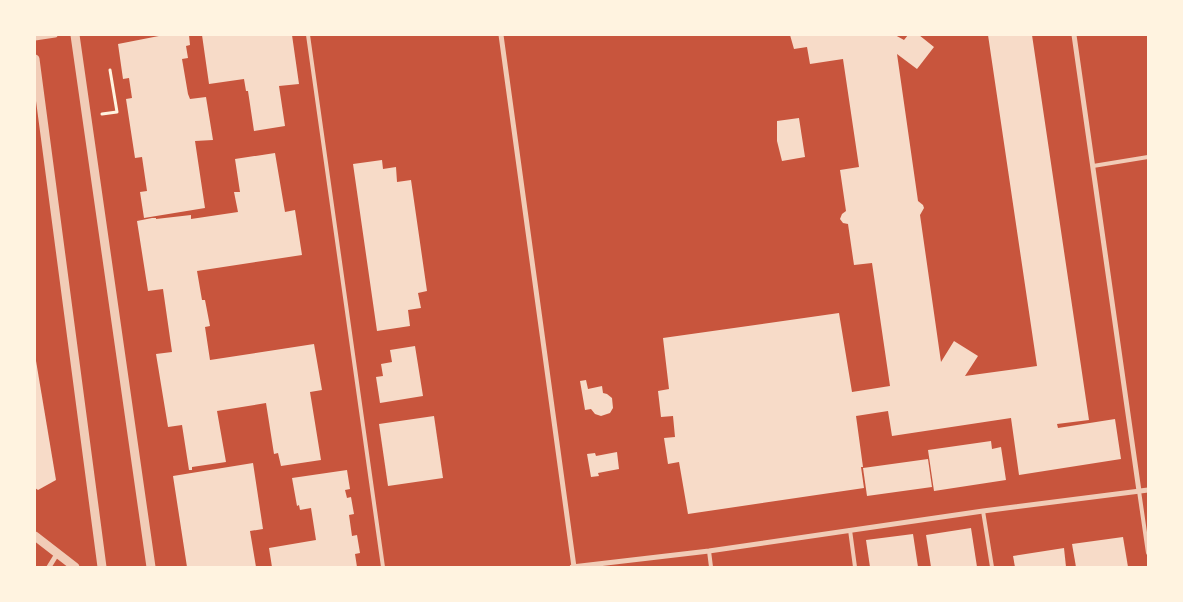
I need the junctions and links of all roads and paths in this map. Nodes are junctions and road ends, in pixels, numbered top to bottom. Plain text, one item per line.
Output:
1 (55, 35) edge
2 (75, 35) edge
3 (308, 35) edge
4 (501, 35) edge
5 (1074, 35) edge
6 (35, 38) edge
7 (35, 60) edge
8 (110, 70) dead end
9 (117, 112) dead end
10 (1148, 157) edge
11 (1093, 166) junction
12 (1148, 490) edge
13 (1138, 492) junction
14 (984, 511) junction
15 (850, 530) junction
16 (35, 536) edge
17 (709, 552) junction
18 (1148, 553) edge
19 (57, 554) junction
20 (49, 567) edge
21 (76, 567) edge
22 (102, 567) edge
23 (151, 567) edge
24 (383, 567) edge
25 (573, 567) edge
26 (711, 567) edge
27 (855, 567) edge
28 (992, 567) edge

1 - 6 street
2 - 23 street
3 - 24 lane
4 - 25 street
5 - 11 street
7 - 22 street
8 - 9 path
10 - 11 lane
11 - 13 street
12 - 13 street
13 - 14 street
13 - 18 lane
14 - 15 street
14 - 28 lane
15 - 17 street
15 - 27 lane
16 - 19 street
17 - 25 street
17 - 26 lane
19 - 20 street
19 - 21 street

